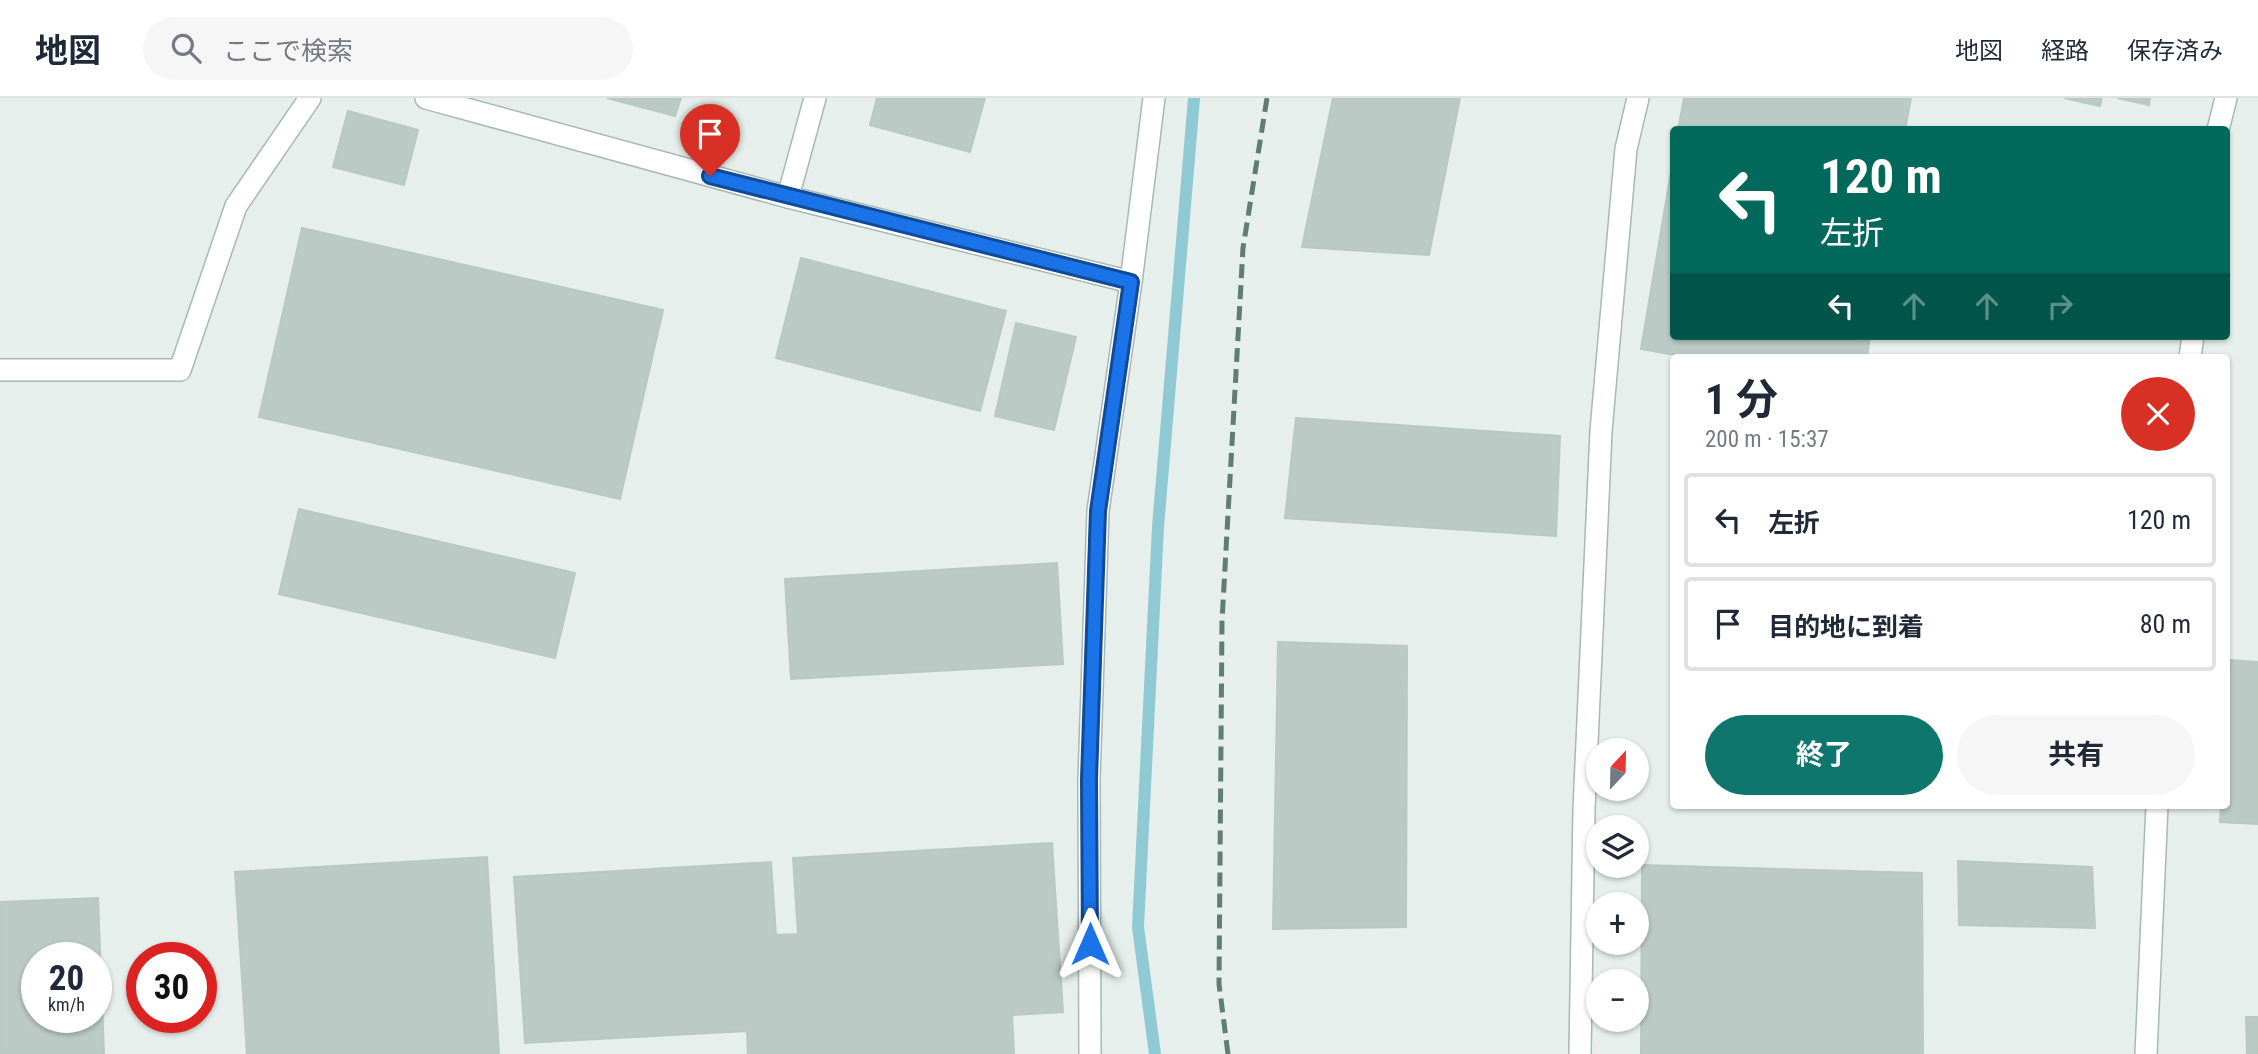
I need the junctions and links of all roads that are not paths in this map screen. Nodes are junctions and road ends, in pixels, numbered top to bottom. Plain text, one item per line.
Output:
1 (310, 98) edge
2 (426, 98) edge
3 (815, 98) edge
4 (1154, 98) edge
5 (1638, 98) edge
6 (2226, 98) edge
7 (2219, 126) edge
8 (788, 197) junction
9 (1131, 282) junction
10 (0, 370) edge
11 (2157, 809) edge
12 (1090, 1054) edge
13 (1580, 1054) edge
14 (2146, 1054) edge

1 - 10 street
2 - 8 street
3 - 8 street
4 - 9 street
5 - 13 street
6 - 7 street
8 - 9 street
9 - 12 street
11 - 14 street

